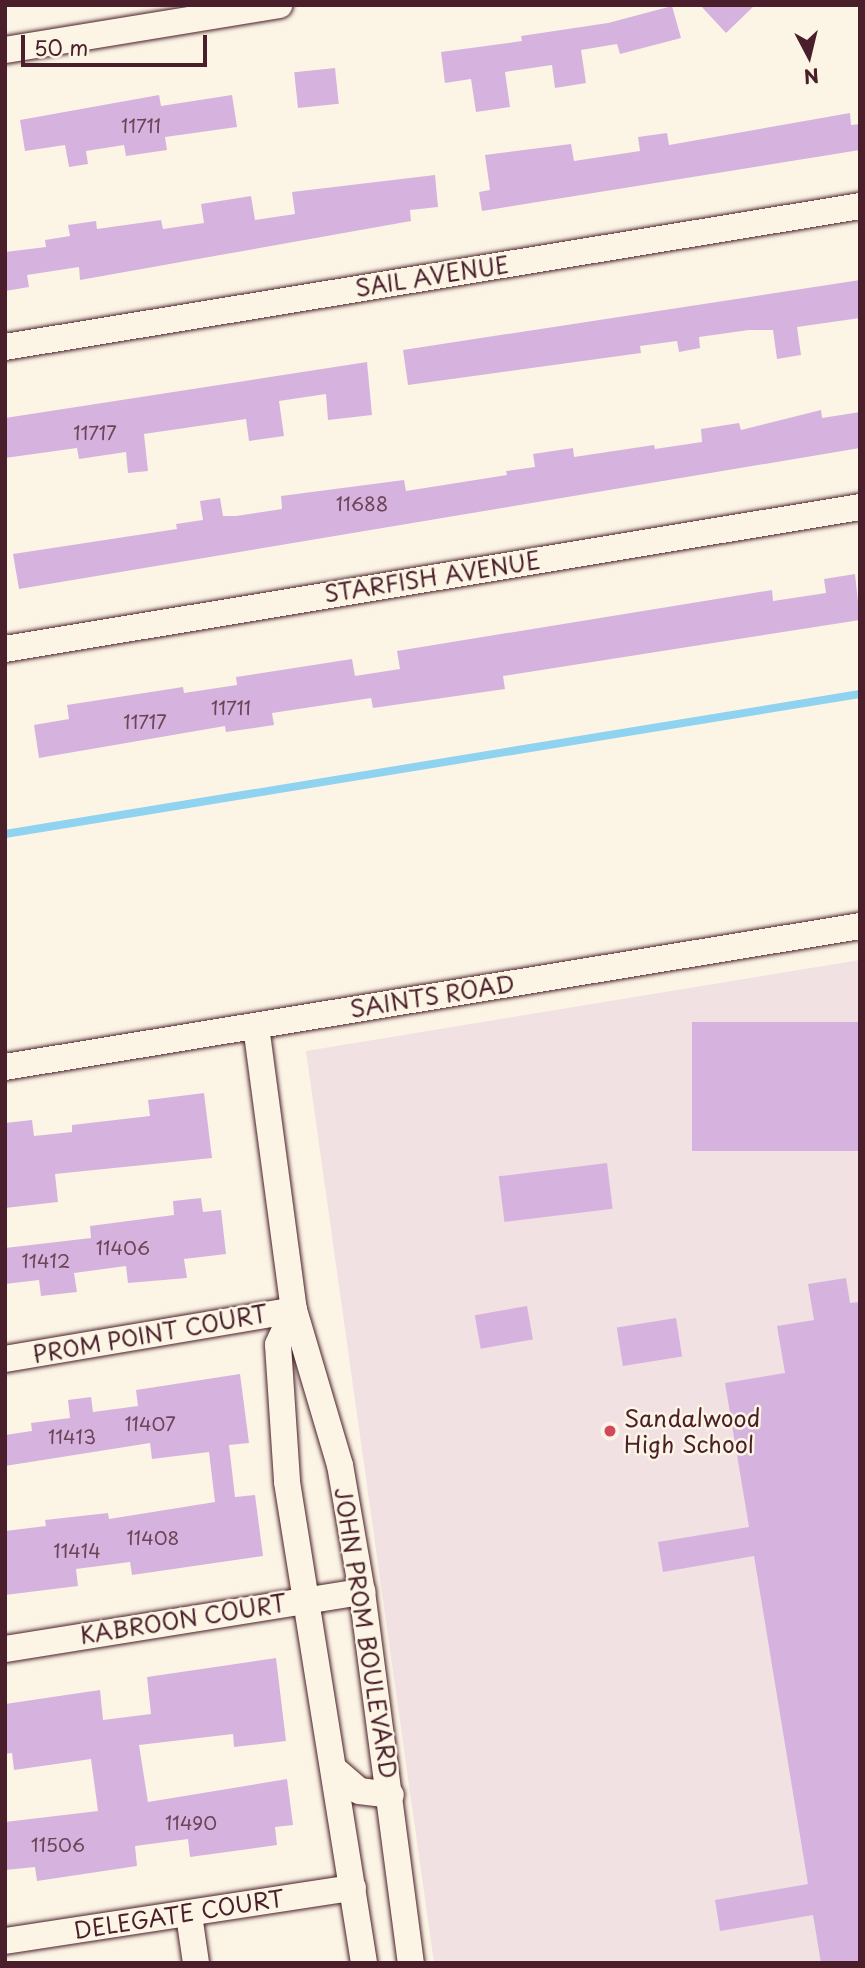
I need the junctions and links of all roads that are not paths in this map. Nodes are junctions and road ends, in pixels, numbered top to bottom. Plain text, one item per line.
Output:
1 (279, 5) edge
2 (5, 50) edge
3 (860, 206) edge
4 (5, 347) edge
5 (860, 507) edge
6 (5, 649) edge
7 (860, 926) edge
8 (256, 1026) junction
9 (5, 1068) edge
10 (294, 1310) junction
11 (5, 1359) edge
12 (362, 1592) junction
13 (308, 1599) junction
14 (5, 1649) edge
15 (334, 1769) junction
16 (391, 1795) junction
17 (353, 1888) junction
18 (189, 1915) junction
19 (5, 1941) edge
20 (196, 1963) edge
21 (364, 1963) edge
22 (411, 1963) edge

1 - 2 street
3 - 4 street, SAIL AVENUE
5 - 6 street, STARFISH AVENUE
7 - 8 street, SAINTS ROAD
8 - 9 street, SAINTS ROAD
8 - 10 street, JOHN PROM BOULEVARD
10 - 11 street, PROM POINT COURT
10 - 12 street, JOHN PROM BOULEVARD
10 - 13 street
12 - 13 street, KABROON COURT
12 - 16 street, JOHN PROM BOULEVARD
13 - 14 street, KABROON COURT
13 - 15 street
15 - 16 street
15 - 17 street
16 - 22 street, JOHN PROM BOULEVARD
17 - 18 street, DELEGATE COURT
17 - 21 street
18 - 19 street, DELEGATE COURT
18 - 20 street

